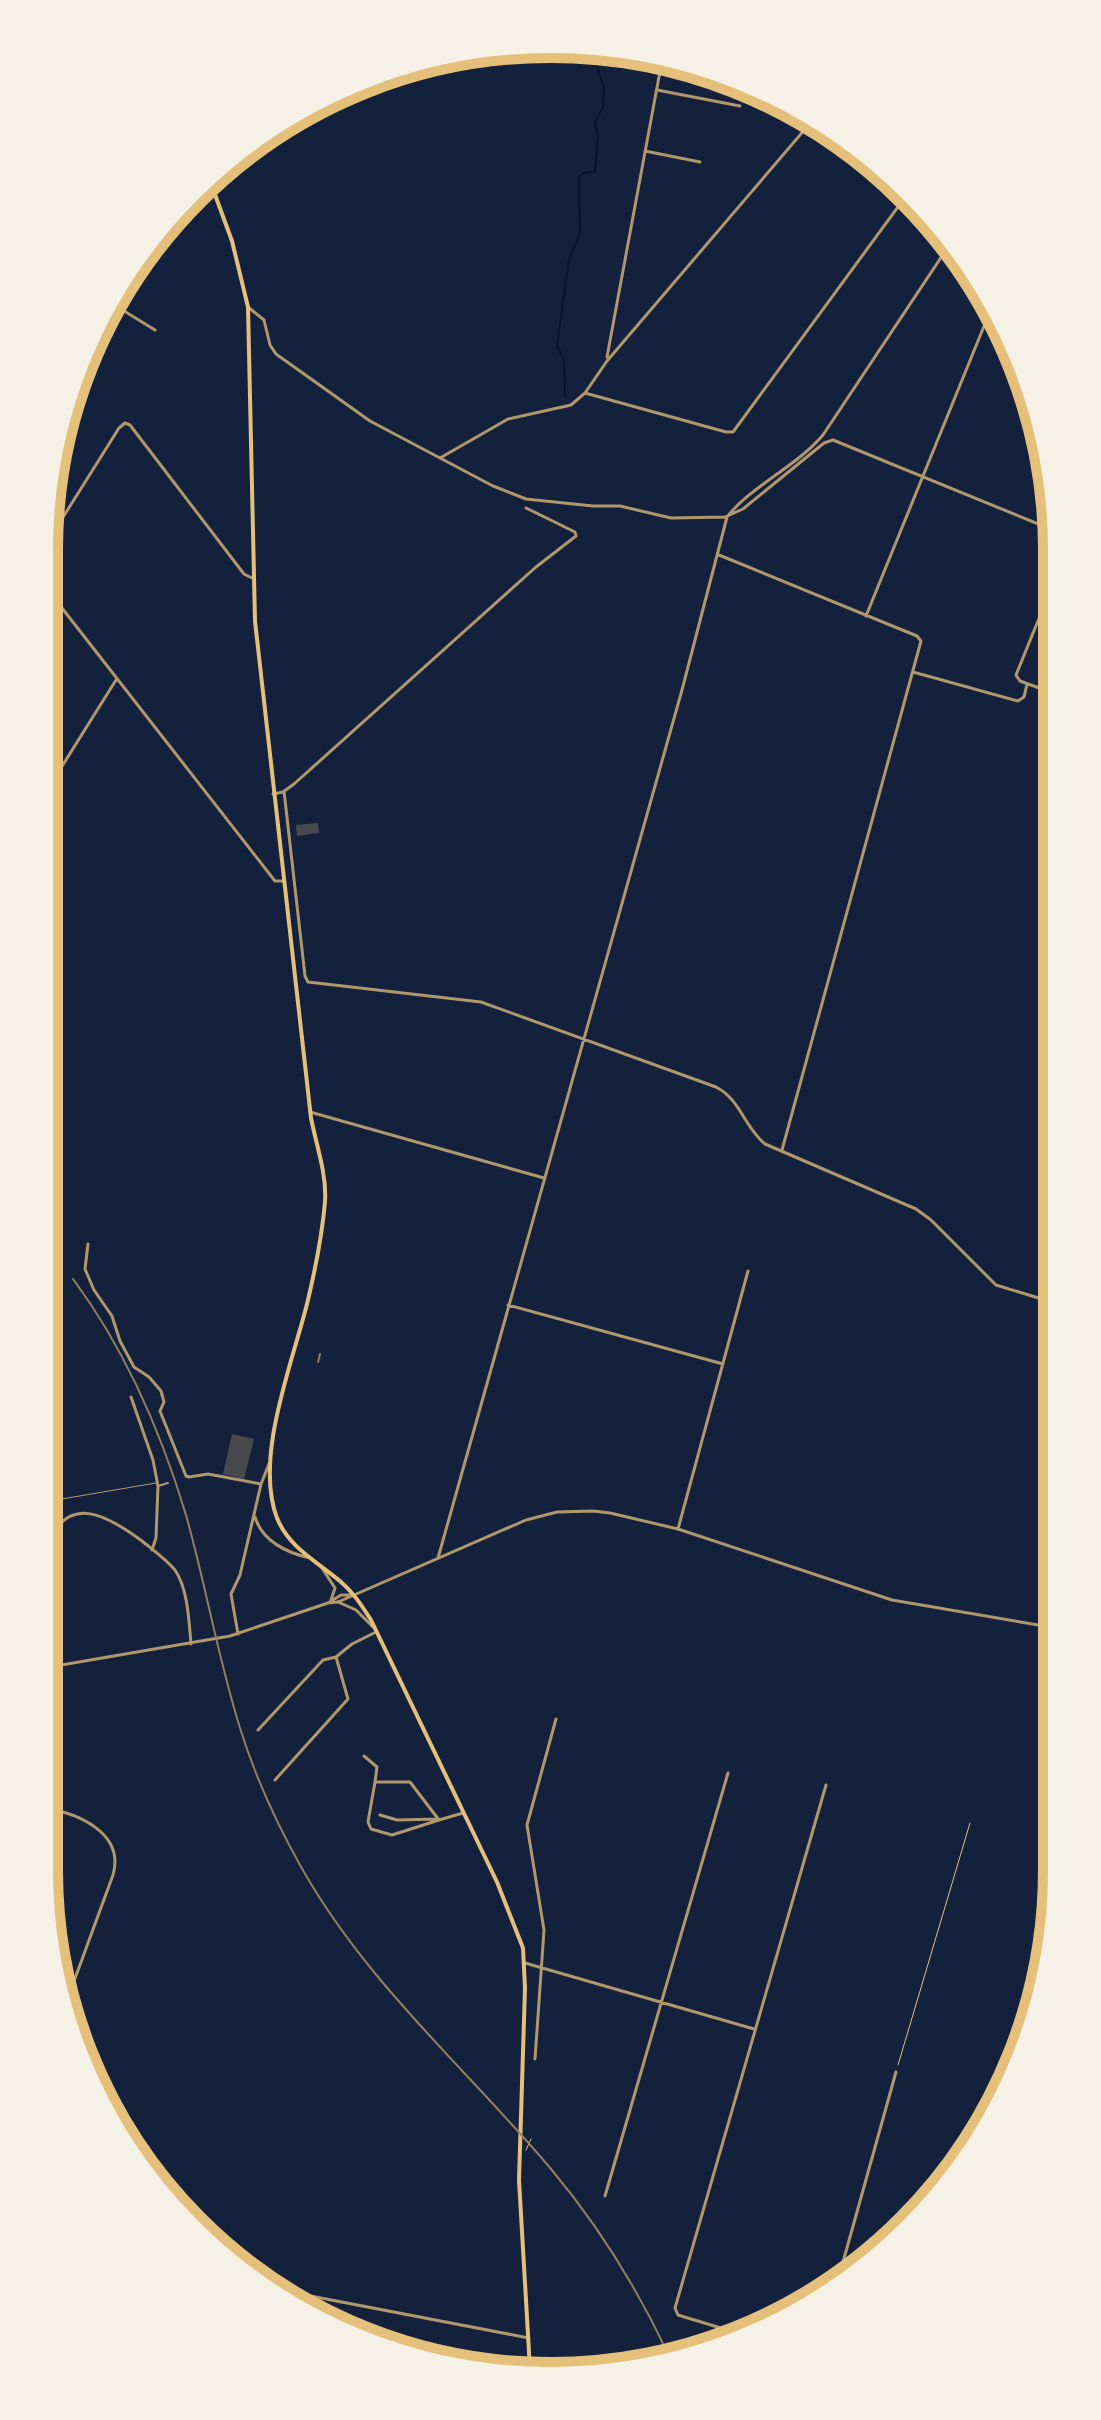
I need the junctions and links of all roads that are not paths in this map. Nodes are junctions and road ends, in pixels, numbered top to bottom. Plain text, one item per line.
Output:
1 (660, 70) edge
2 (657, 90) junction
3 (740, 106) dead end
4 (805, 129) edge
5 (645, 151) junction
6 (700, 162) dead end
7 (214, 191) edge
8 (900, 204) edge
9 (943, 254) edge
10 (248, 307) junction
11 (121, 309) edge
12 (986, 321) edge
13 (155, 330) dead end
14 (607, 361) junction
15 (585, 393) junction
16 (440, 458) junction
17 (921, 477) junction
18 (526, 508) dead end
19 (727, 517) junction
20 (59, 524) edge
21 (1042, 526) edge
22 (719, 555) junction
23 (254, 579) junction
24 (58, 604) edge
25 (1043, 608) edge
26 (866, 616) junction
27 (913, 672) junction
28 (116, 680) junction
29 (1027, 684) junction
30 (1043, 690) edge
31 (58, 773) edge
32 (284, 791) junction
33 (273, 794) junction
34 (284, 881) junction
35 (584, 1038) junction
36 (310, 1112) junction
37 (781, 1152) junction
38 (544, 1178) junction
39 (88, 1244) dead end
40 (748, 1271) dead end
41 (1043, 1300) edge
42 (508, 1305) junction
43 (723, 1364) junction
44 (131, 1397) dead end
45 (269, 1463) junction
46 (187, 1477) junction
47 (179, 1479) dead end
48 (168, 1483) dead end
49 (158, 1484) junction
50 (261, 1484) junction
51 (58, 1500) edge
52 (254, 1513) junction
53 (58, 1525) edge
54 (678, 1529) junction
55 (152, 1550) junction
56 (310, 1558) junction
57 (437, 1559) junction
58 (320, 1565) junction
59 (354, 1595) junction
60 (338, 1602) junction
61 (328, 1603) junction
62 (1043, 1626) edge
63 (376, 1630) junction
64 (238, 1634) junction
65 (191, 1644) junction
66 (336, 1657) junction
67 (58, 1666) edge
68 (556, 1719) dead end
69 (258, 1730) dead end
70 (364, 1756) dead end
71 (728, 1773) dead end
72 (275, 1780) dead end
73 (375, 1782) junction
74 (826, 1785) dead end
75 (58, 1811) edge
76 (463, 1813) junction
77 (380, 1815) dead end
78 (439, 1820) junction
79 (525, 1963) junction
80 (540, 1967) junction
81 (72, 1986) edge
82 (660, 2003) junction
83 (754, 2029) junction
84 (535, 2059) dead end
85 (896, 2072) road end
86 (605, 2196) dead end
87 (842, 2266) edge
88 (301, 2294) edge
89 (726, 2330) edge
90 (529, 2338) junction
91 (530, 2361) edge

1 - 2 street
2 - 3 street
2 - 5 street
4 - 14 street
5 - 6 street
5 - 14 street
7 - 10 main road
8 - 15 street
9 - 19 street
10 - 16 street
10 - 23 main road
11 - 13 street
12 - 17 street
14 - 15 street
15 - 16 street
16 - 19 street
17 - 19 street
17 - 21 street
17 - 26 street
18 - 32 street
19 - 22 street
20 - 23 street
22 - 26 street
22 - 35 street
23 - 33 main road
24 - 28 street
25 - 29 street
26 - 27 street
27 - 29 street
27 - 37 street
28 - 31 street
28 - 34 street
29 - 30 street
32 - 33 street
32 - 35 street
33 - 34 main road
34 - 36 main road
35 - 37 street
35 - 38 street
36 - 38 street
36 - 45 main road
37 - 41 street
38 - 42 street
39 - 46 street
40 - 43 street
42 - 43 street
42 - 57 street
43 - 54 street
44 - 49 street
45 - 50 street
45 - 56 main road
46 - 47 street
46 - 50 street
48 - 49 street
49 - 51 lane
49 - 55 street
50 - 52 street
52 - 56 street
52 - 64 street
53 - 55 street
54 - 57 street
54 - 62 street
55 - 65 street
56 - 58 main road
57 - 59 street
58 - 59 main road
58 - 61 street
59 - 60 street
59 - 61 street
59 - 63 main road
60 - 61 street
60 - 63 street
61 - 64 street
63 - 66 street
63 - 76 main road
64 - 65 street
65 - 67 street
66 - 69 street
66 - 72 street
68 - 80 street
70 - 73 street
71 - 82 street
73 - 78 street
73 - 78 street
74 - 83 street
75 - 81 street
76 - 78 street
76 - 79 main road
77 - 78 street
79 - 80 street
79 - 90 main road
80 - 82 street
80 - 84 street
82 - 83 street
82 - 86 street
83 - 89 street
85 - 87 street
88 - 90 street
90 - 91 main road

